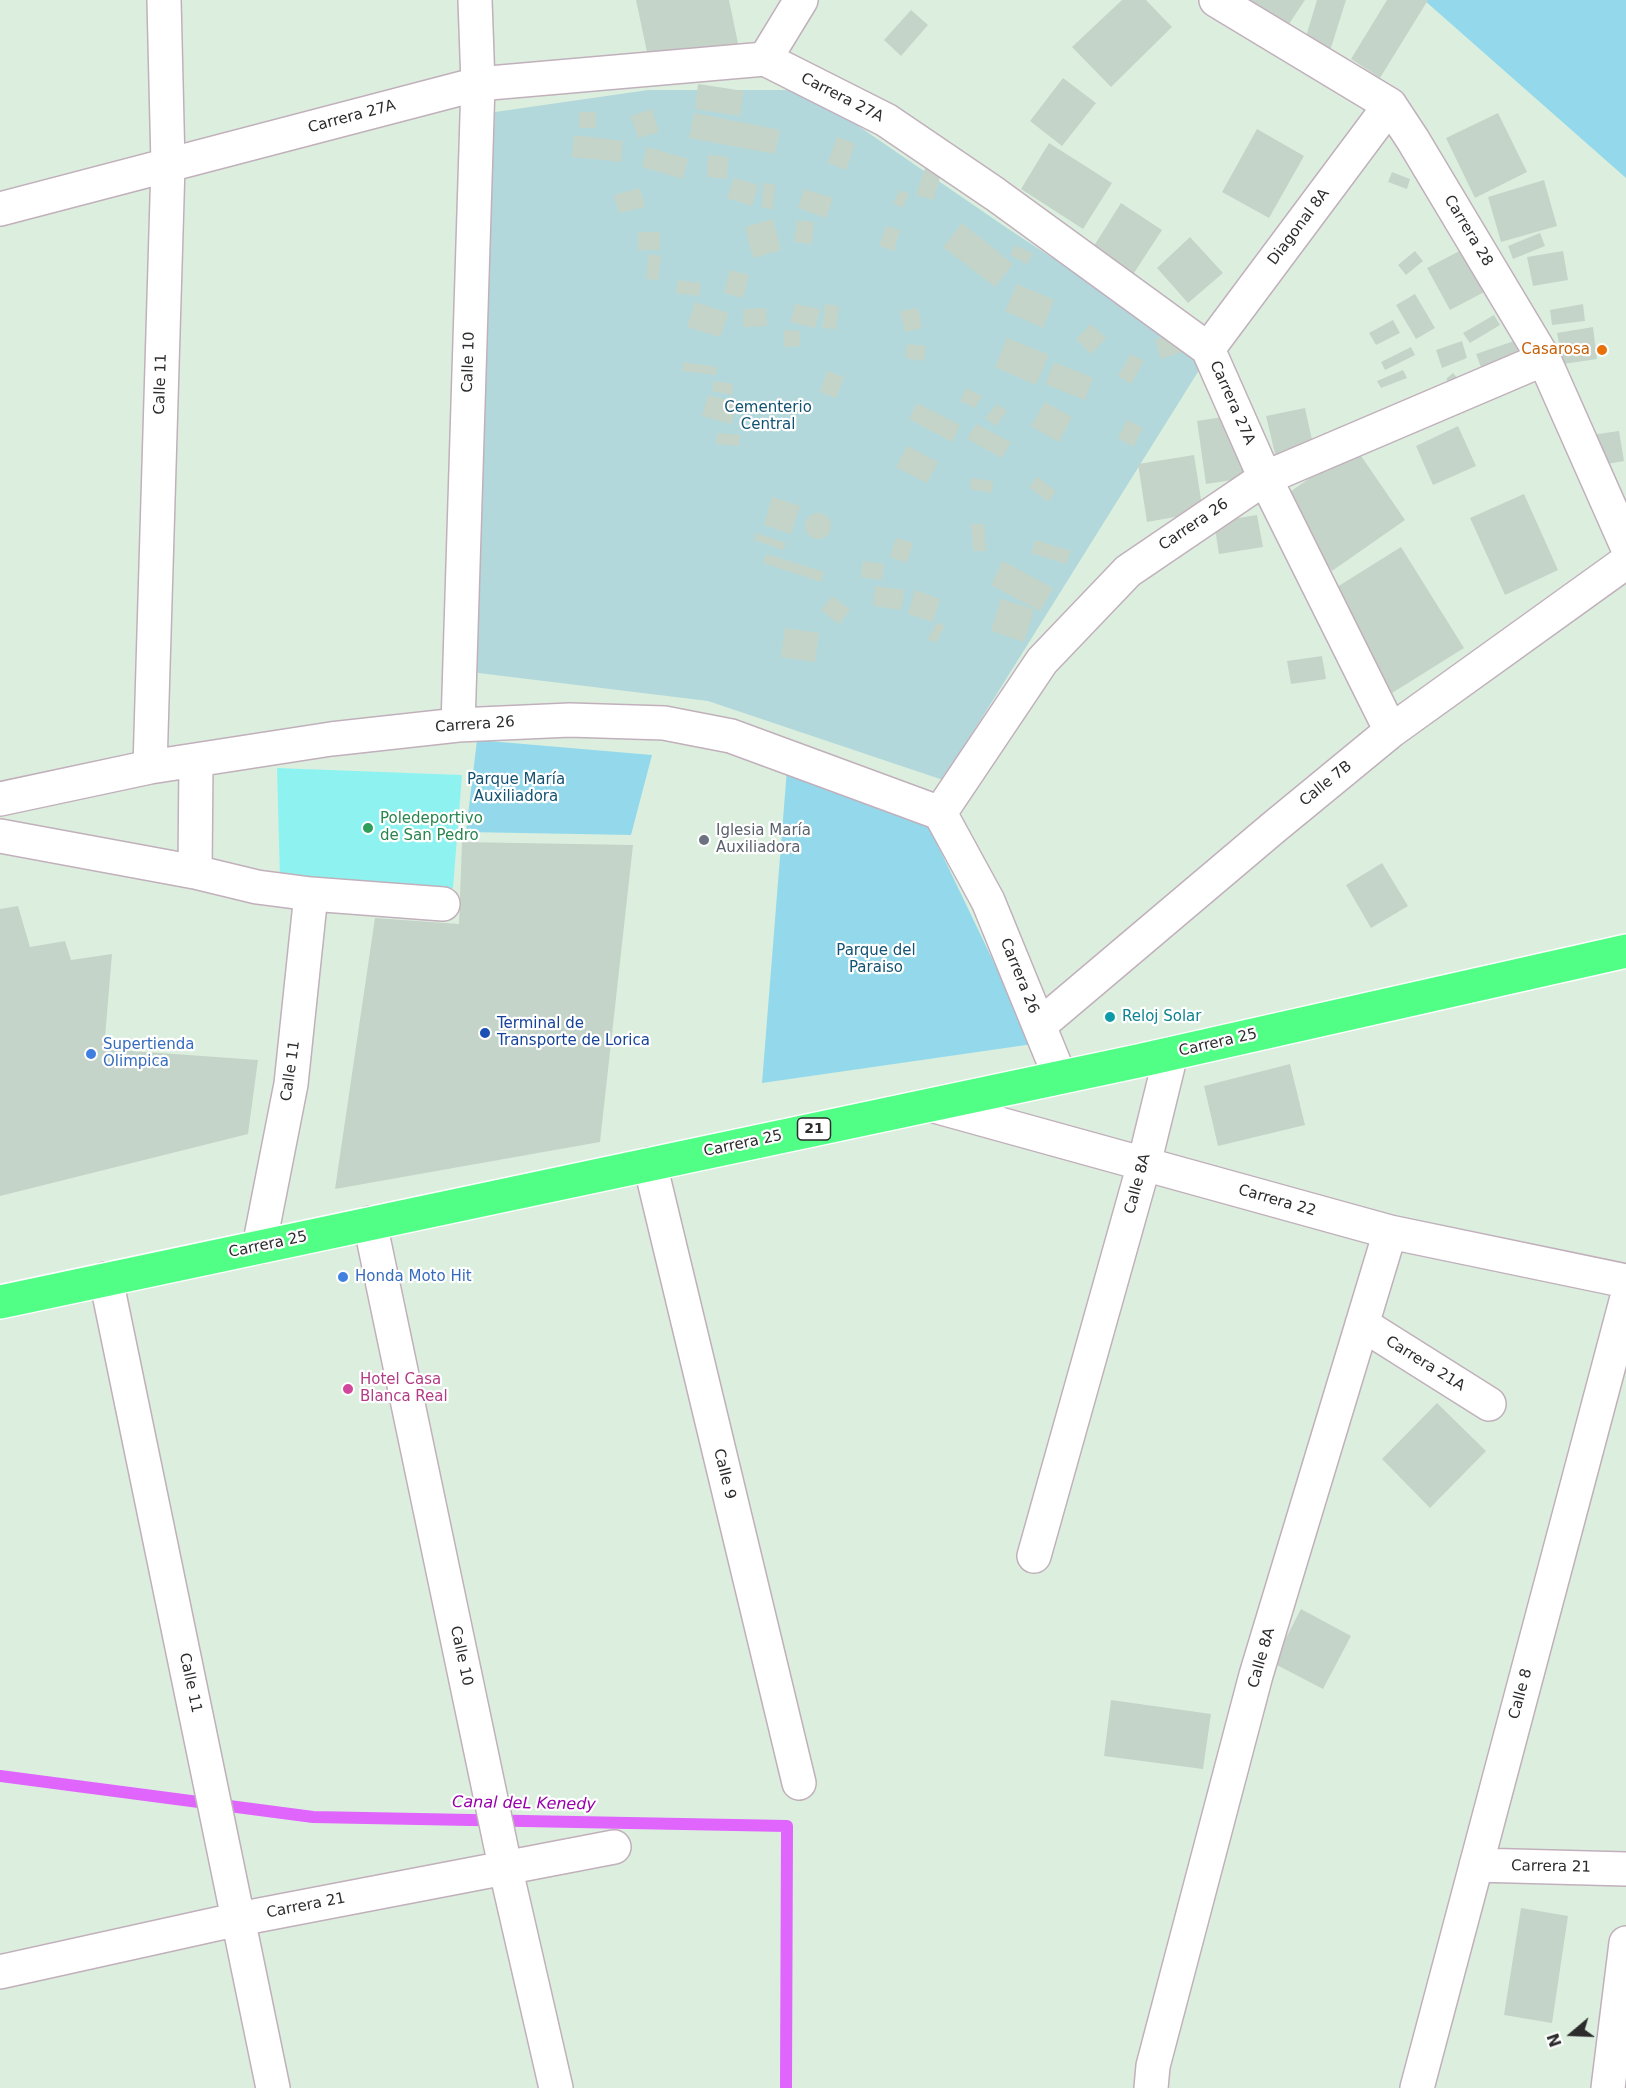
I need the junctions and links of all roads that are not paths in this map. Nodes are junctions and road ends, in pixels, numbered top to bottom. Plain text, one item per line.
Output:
1 (164, 0) edge
2 (475, 0) edge
3 (801, 0) edge
4 (1215, 0) edge
5 (765, 59) junction
6 (478, 84) junction
7 (1390, 105) junction
8 (168, 165) junction
9 (0, 209) edge
10 (1208, 349) junction
11 (1544, 359) junction
12 (1265, 478) junction
13 (1626, 544) edge
14 (1626, 562) edge
15 (458, 724) junction
16 (1391, 731) junction
17 (196, 761) junction
18 (150, 767) junction
19 (0, 799) edge
20 (940, 813) junction
21 (0, 836) edge
22 (195, 872) junction
23 (311, 894) junction
24 (443, 904) dead end
25 (1626, 951) edge
26 (1040, 1025) junction
27 (1171, 1053) junction
28 (1060, 1077) junction
29 (931, 1105) junction
30 (650, 1164) junction
31 (1144, 1164) junction
32 (370, 1223) junction
33 (1390, 1232) junction
34 (259, 1246) junction
35 (105, 1279) junction
36 (1626, 1281) edge
37 (1626, 1301) edge
38 (0, 1302) edge
39 (1362, 1324) junction
40 (1489, 1404) dead end
41 (1034, 1556) dead end
42 (799, 1783) dead end
43 (614, 1846) dead end
44 (503, 1856) junction
45 (1476, 1865) junction
46 (1626, 1869) edge
47 (239, 1919) junction
48 (1626, 1943) edge
49 (0, 1972) edge
50 (273, 2088) edge
51 (556, 2088) edge
52 (1151, 2088) edge
53 (1417, 2088) edge
54 (1608, 2088) edge

1 - 8 street, Calle 11
2 - 6 street, Calle 10
3 - 5 street
4 - 7 street, Carrera 28
5 - 6 street, Carrera 27A
5 - 10 street, Carrera 27A
6 - 8 street, Carrera 27A
6 - 15 street, Calle 10
7 - 10 street, Diagonal 8A
7 - 11 street, Carrera 28
8 - 9 street, Carrera 27A
8 - 18 street, Calle 11
10 - 12 street, Carrera 27A
11 - 12 street, Carrera 26
11 - 13 street, Carrera 28
12 - 16 street, Carrera 27A
12 - 20 street, Carrera 26
14 - 16 street, Calle 7B
15 - 17 street, Carrera 26
15 - 20 street, Carrera 26
16 - 26 street, Calle 7B
17 - 18 street, Carrera 26
17 - 22 street
18 - 19 street, Carrera 26
20 - 26 street, Carrera 26
21 - 22 street
22 - 23 street
23 - 24 street
23 - 34 street, Calle 11
25 - 27 main road, Carrera 25 / 21
26 - 28 street, Carrera 26
27 - 28 main road, Carrera 25 / 21
27 - 31 street, Calle 8A
28 - 29 main road, Carrera 25 / 21
29 - 30 main road, Carrera 25 / 21
29 - 31 street, Carrera 22
30 - 32 main road, Carrera 25 / 21
30 - 42 street, Calle 9
31 - 33 street, Carrera 22
31 - 41 street, Calle 8A
32 - 34 main road, Carrera 25 / 21
32 - 44 street, Calle 10
33 - 36 street, Carrera 22
33 - 39 street, Calle 8A
34 - 35 main road, Carrera 25 / 21
35 - 38 main road, Carrera 25 / 21
35 - 47 street, Calle 11
37 - 45 street, Calle 8
39 - 40 street, Carrera 21A
39 - 52 street, Calle 8A
43 - 44 street, Carrera 21
44 - 47 street, Carrera 21
44 - 51 street, Calle 10
45 - 46 street, Carrera 21
45 - 53 street, Calle 8
47 - 49 street, Carrera 21
47 - 50 street, Calle 11
48 - 54 street

